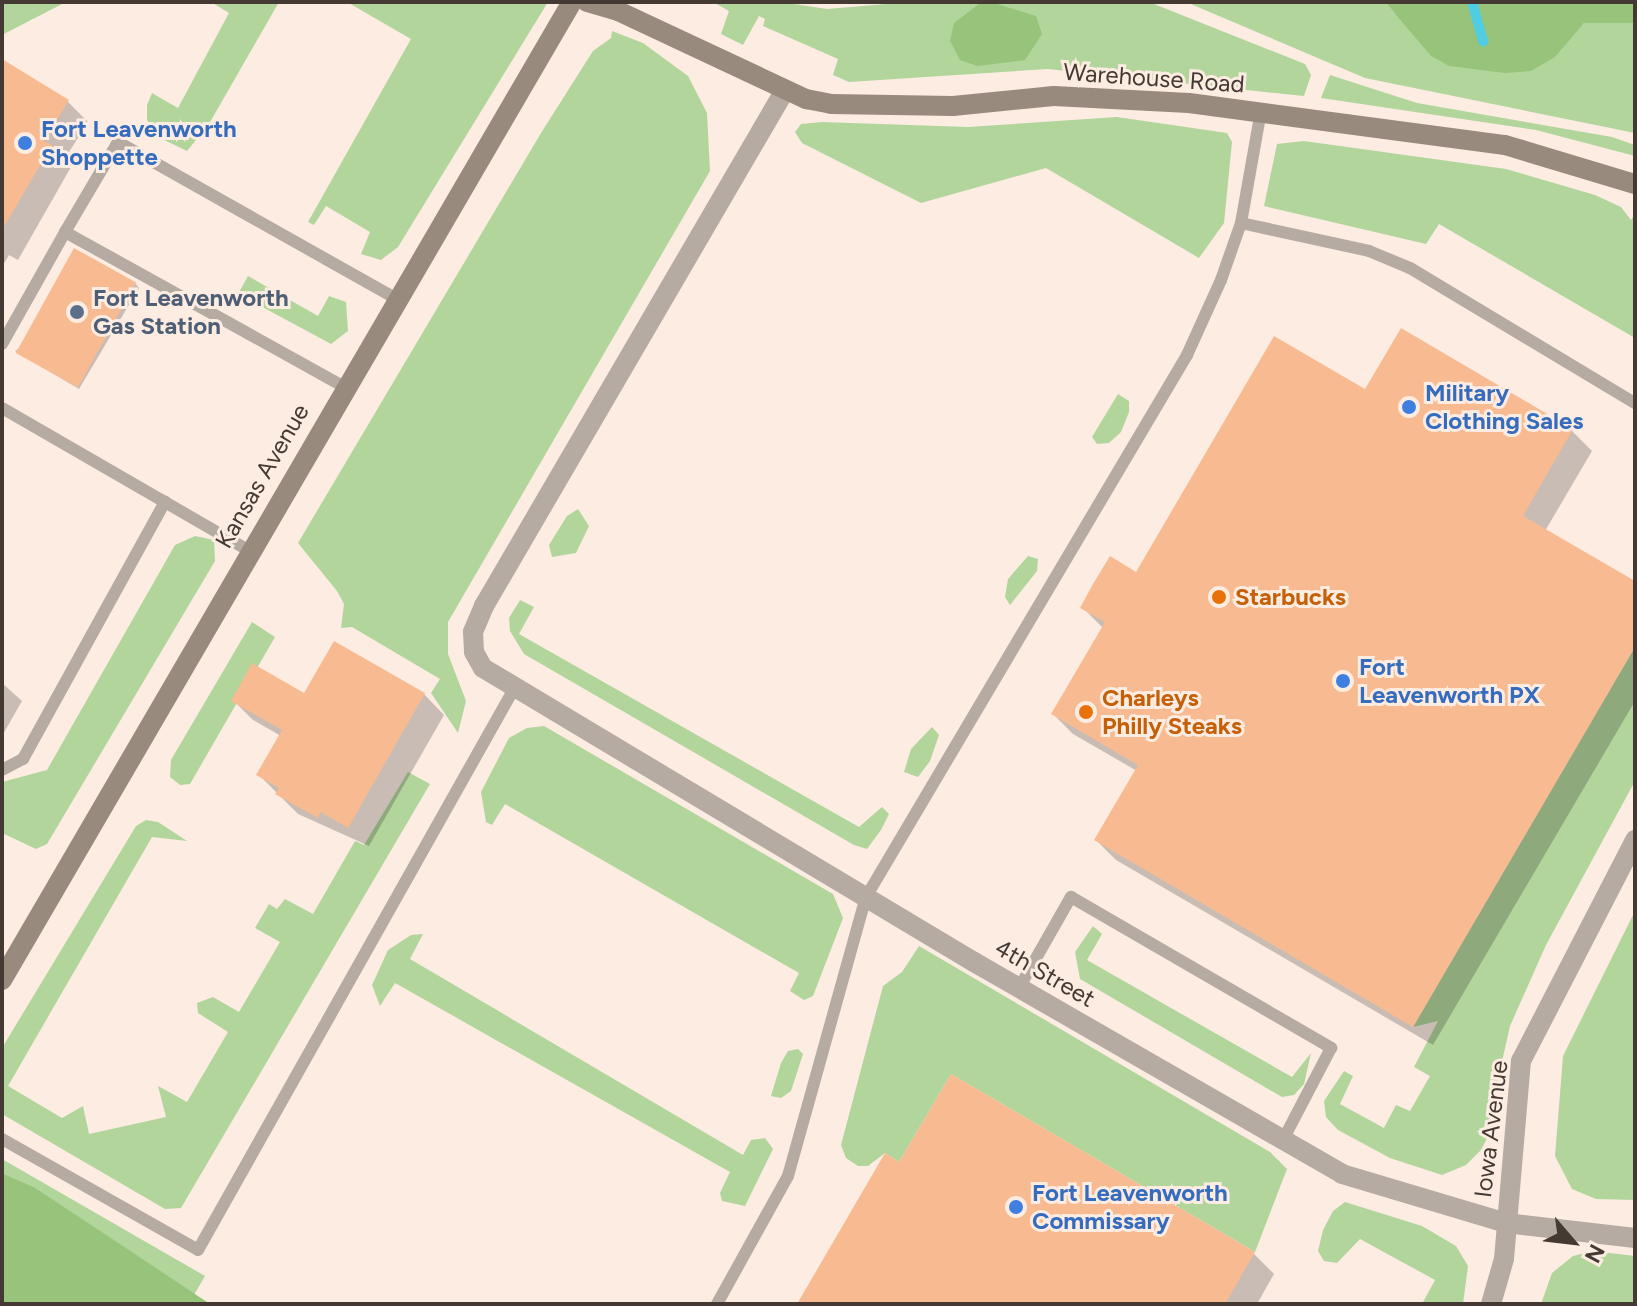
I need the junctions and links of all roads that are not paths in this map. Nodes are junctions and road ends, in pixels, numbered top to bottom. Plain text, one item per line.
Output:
1 (572, 2) edge
2 (587, 2) edge
3 (785, 90) junction
4 (1261, 111) junction
5 (1635, 184) edge
6 (1241, 223) junction
7 (65, 232) junction
8 (397, 299) junction
9 (2, 344) edge
10 (345, 387) junction
11 (1635, 403) edge
12 (2, 408) edge
13 (165, 502) junction
14 (248, 550) junction
15 (515, 687) junction
16 (2, 770) edge
17 (1635, 840) edge
18 (866, 897) junction
19 (2, 980) edge
20 (1019, 988) junction
21 (2, 1139) edge
22 (1283, 1140) junction
23 (1506, 1223) junction
24 (1635, 1238) edge
25 (717, 1304) edge
26 (1491, 1304) edge

1 - 8 street, Kansas Avenue
2 - 3 street, Warehouse Road
3 - 4 street, Warehouse Road
3 - 15 street, 4th Street
4 - 5 street, Warehouse Road
4 - 6 lane
6 - 11 lane
6 - 18 lane
7 - 8 lane
7 - 9 lane
7 - 10 lane
8 - 10 street, Kansas Avenue
10 - 14 street, Kansas Avenue
12 - 13 lane
13 - 14 lane
13 - 16 lane
14 - 19 street, Kansas Avenue
15 - 18 street, 4th Street
15 - 21 lane
17 - 23 street, Iowa Avenue
18 - 20 street, 4th Street
18 - 25 lane
20 - 22 street, 4th Street
20 - 22 lane
22 - 23 street, 4th Street
23 - 24 street, 4th Street
23 - 26 street, Iowa Avenue

